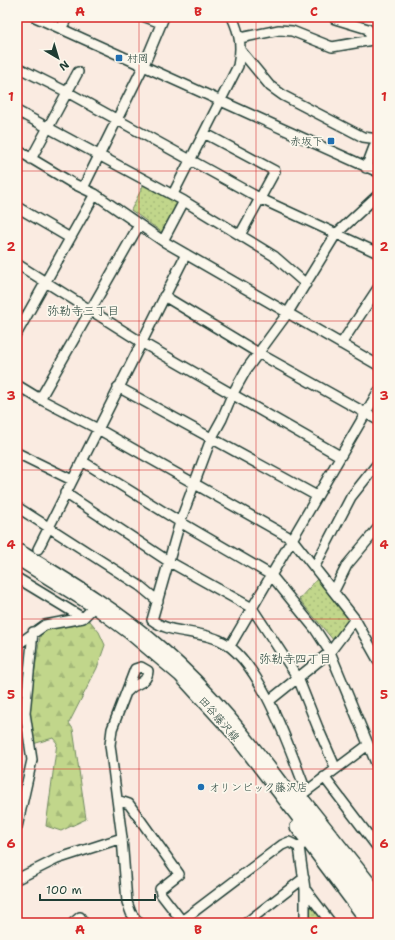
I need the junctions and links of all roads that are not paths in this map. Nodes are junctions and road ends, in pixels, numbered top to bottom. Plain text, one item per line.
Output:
1 (35, 17) edge
2 (68, 17) edge
3 (145, 17) edge
4 (232, 17) edge
5 (335, 17) edge
6 (162, 20) edge
7 (61, 28) junction
8 (240, 38) junction
9 (375, 40) edge
10 (241, 51) junction
11 (144, 65) junction
12 (17, 68) edge
13 (78, 72) dead end
14 (67, 92) junction
15 (220, 101) junction
16 (17, 112) edge
17 (117, 119) junction
18 (48, 128) junction
19 (204, 133) junction
20 (377, 139) edge
21 (17, 150) edge
22 (100, 154) junction
23 (31, 159) junction
24 (190, 161) junction
25 (366, 168) junction
26 (378, 172) edge
27 (83, 188) junction
28 (95, 194) junction
29 (173, 194) junction
30 (378, 195) edge
31 (261, 199) junction
32 (184, 201) junction
33 (17, 207) edge
34 (139, 225) junction
35 (336, 234) junction
36 (240, 235) junction
37 (70, 238) junction
38 (163, 241) junction
39 (378, 253) edge
40 (186, 254) junction
41 (17, 264) edge
42 (46, 281) junction
43 (306, 284) junction
44 (378, 288) edge
45 (164, 296) junction
46 (90, 310) junction
47 (288, 314) junction
48 (17, 333) edge
49 (141, 342) junction
50 (341, 344) junction
51 (260, 354) junction
52 (378, 365) edge
53 (17, 385) edge
54 (118, 387) junction
55 (378, 392) edge
56 (232, 395) junction
57 (40, 399) junction
58 (366, 412) junction
59 (378, 420) edge
60 (98, 429) junction
61 (211, 439) junction
62 (17, 453) edge
63 (340, 456) junction
64 (82, 461) junction
65 (378, 463) edge
66 (72, 480) junction
67 (194, 482) junction
68 (65, 493) junction
69 (317, 496) junction
70 (17, 507) edge
71 (180, 522) junction
72 (49, 526) junction
73 (378, 528) edge
74 (292, 539) junction
75 (17, 549) edge
76 (38, 549) dead end
77 (17, 560) edge
78 (168, 561) junction
79 (315, 566) junction
80 (271, 575) junction
81 (17, 578) edge
82 (334, 591) junction
83 (158, 601) junction
84 (94, 607) junction
85 (252, 608) junction
86 (83, 618) junction
87 (355, 619) junction
88 (33, 632) junction
89 (17, 645) edge
90 (230, 646) junction
91 (330, 652) junction
92 (378, 660) edge
93 (298, 678) junction
94 (128, 691) dead end
95 (269, 701) junction
96 (234, 736) junction
97 (368, 745) junction
98 (336, 768) junction
99 (378, 768) edge
100 (272, 770) junction
101 (324, 777) junction
102 (303, 793) junction
103 (117, 800) junction
104 (17, 827) edge
105 (122, 838) junction
106 (303, 844) junction
107 (378, 848) edge
108 (304, 878) junction
109 (17, 879) edge
110 (305, 889) junction
111 (378, 893) edge
112 (378, 908) edge
113 (180, 922) edge
114 (378, 922) edge
115 (73, 923) edge
116 (84, 923) edge
117 (139, 923) edge
118 (246, 923) edge
119 (305, 923) edge
120 (331, 923) edge
121 (368, 923) edge

1 - 7 street
2 - 7 street
3 - 6 street
4 - 8 street
5 - 9 street
6 - 11 street
7 - 11 street
8 - 9 street
8 - 10 street
10 - 15 street
10 - 20 street
11 - 15 street
11 - 17 street
12 - 14 street
13 - 14 street
14 - 17 street
14 - 18 street
15 - 19 street
15 - 25 street
16 - 18 street
17 - 22 street
17 - 24 street
18 - 22 street
18 - 23 street
19 - 24 street
19 - 31 street
20 - 25 street
21 - 23 street
22 - 27 street
22 - 29 street
23 - 27 street
24 - 29 street
24 - 31 street
25 - 26 street
27 - 28 street
28 - 34 street
28 - 37 street
29 - 32 street
30 - 35 street
31 - 35 street
31 - 36 street
32 - 36 street
32 - 38 street
33 - 37 street
34 - 38 street
34 - 46 street
35 - 39 street
35 - 43 street
36 - 43 street
37 - 42 street
38 - 40 street
40 - 45 street
40 - 47 street
41 - 42 street
42 - 46 street
42 - 48 street
43 - 47 street
44 - 50 street
45 - 49 street
45 - 51 street
46 - 49 street
46 - 57 street
47 - 50 street
47 - 51 street
49 - 54 street
49 - 56 street
50 - 52 street
51 - 56 street
51 - 58 street
53 - 57 street
54 - 60 street
54 - 61 street
55 - 58 street
56 - 61 street
56 - 63 street
57 - 60 street
58 - 59 street
58 - 63 street
60 - 64 street
60 - 67 street
61 - 67 street
61 - 69 street
62 - 66 street
63 - 69 street
64 - 66 street
64 - 71 street
65 - 79 street
66 - 68 street
67 - 71 street
67 - 74 street
68 - 72 street
68 - 78 street
69 - 74 street
70 - 72 street
71 - 78 street
71 - 80 street
72 - 76 street
72 - 83 street
73 - 82 street
74 - 79 street
74 - 80 street
75 - 100 main road, 田谷藤沢線
77 - 84 main road, 田谷藤沢線
78 - 83 street
78 - 85 street
79 - 82 street
80 - 85 street
80 - 91 street
81 - 86 street
82 - 87 street
83 - 90 street
84 - 86 street
84 - 96 main road, 田谷藤沢線
85 - 90 street
85 - 93 street
86 - 88 street
87 - 91 street
87 - 92 street
88 - 89 street
88 - 104 street
90 - 95 street
91 - 93 street
91 - 97 street
93 - 95 street
93 - 98 street
94 - 103 street
95 - 102 street
96 - 106 main road
96 - 114 main road, 田谷藤沢線
97 - 98 street
97 - 99 street
98 - 101 street
100 - 102 main road
100 - 112 main road, 田谷藤沢線
101 - 102 street
101 - 107 street
102 - 111 main road
103 - 105 street
103 - 113 street
105 - 109 street
105 - 117 street
106 - 108 street
106 - 113 street
106 - 121 main road
108 - 110 street
108 - 118 street
110 - 119 street
110 - 120 street
115 - 116 street

